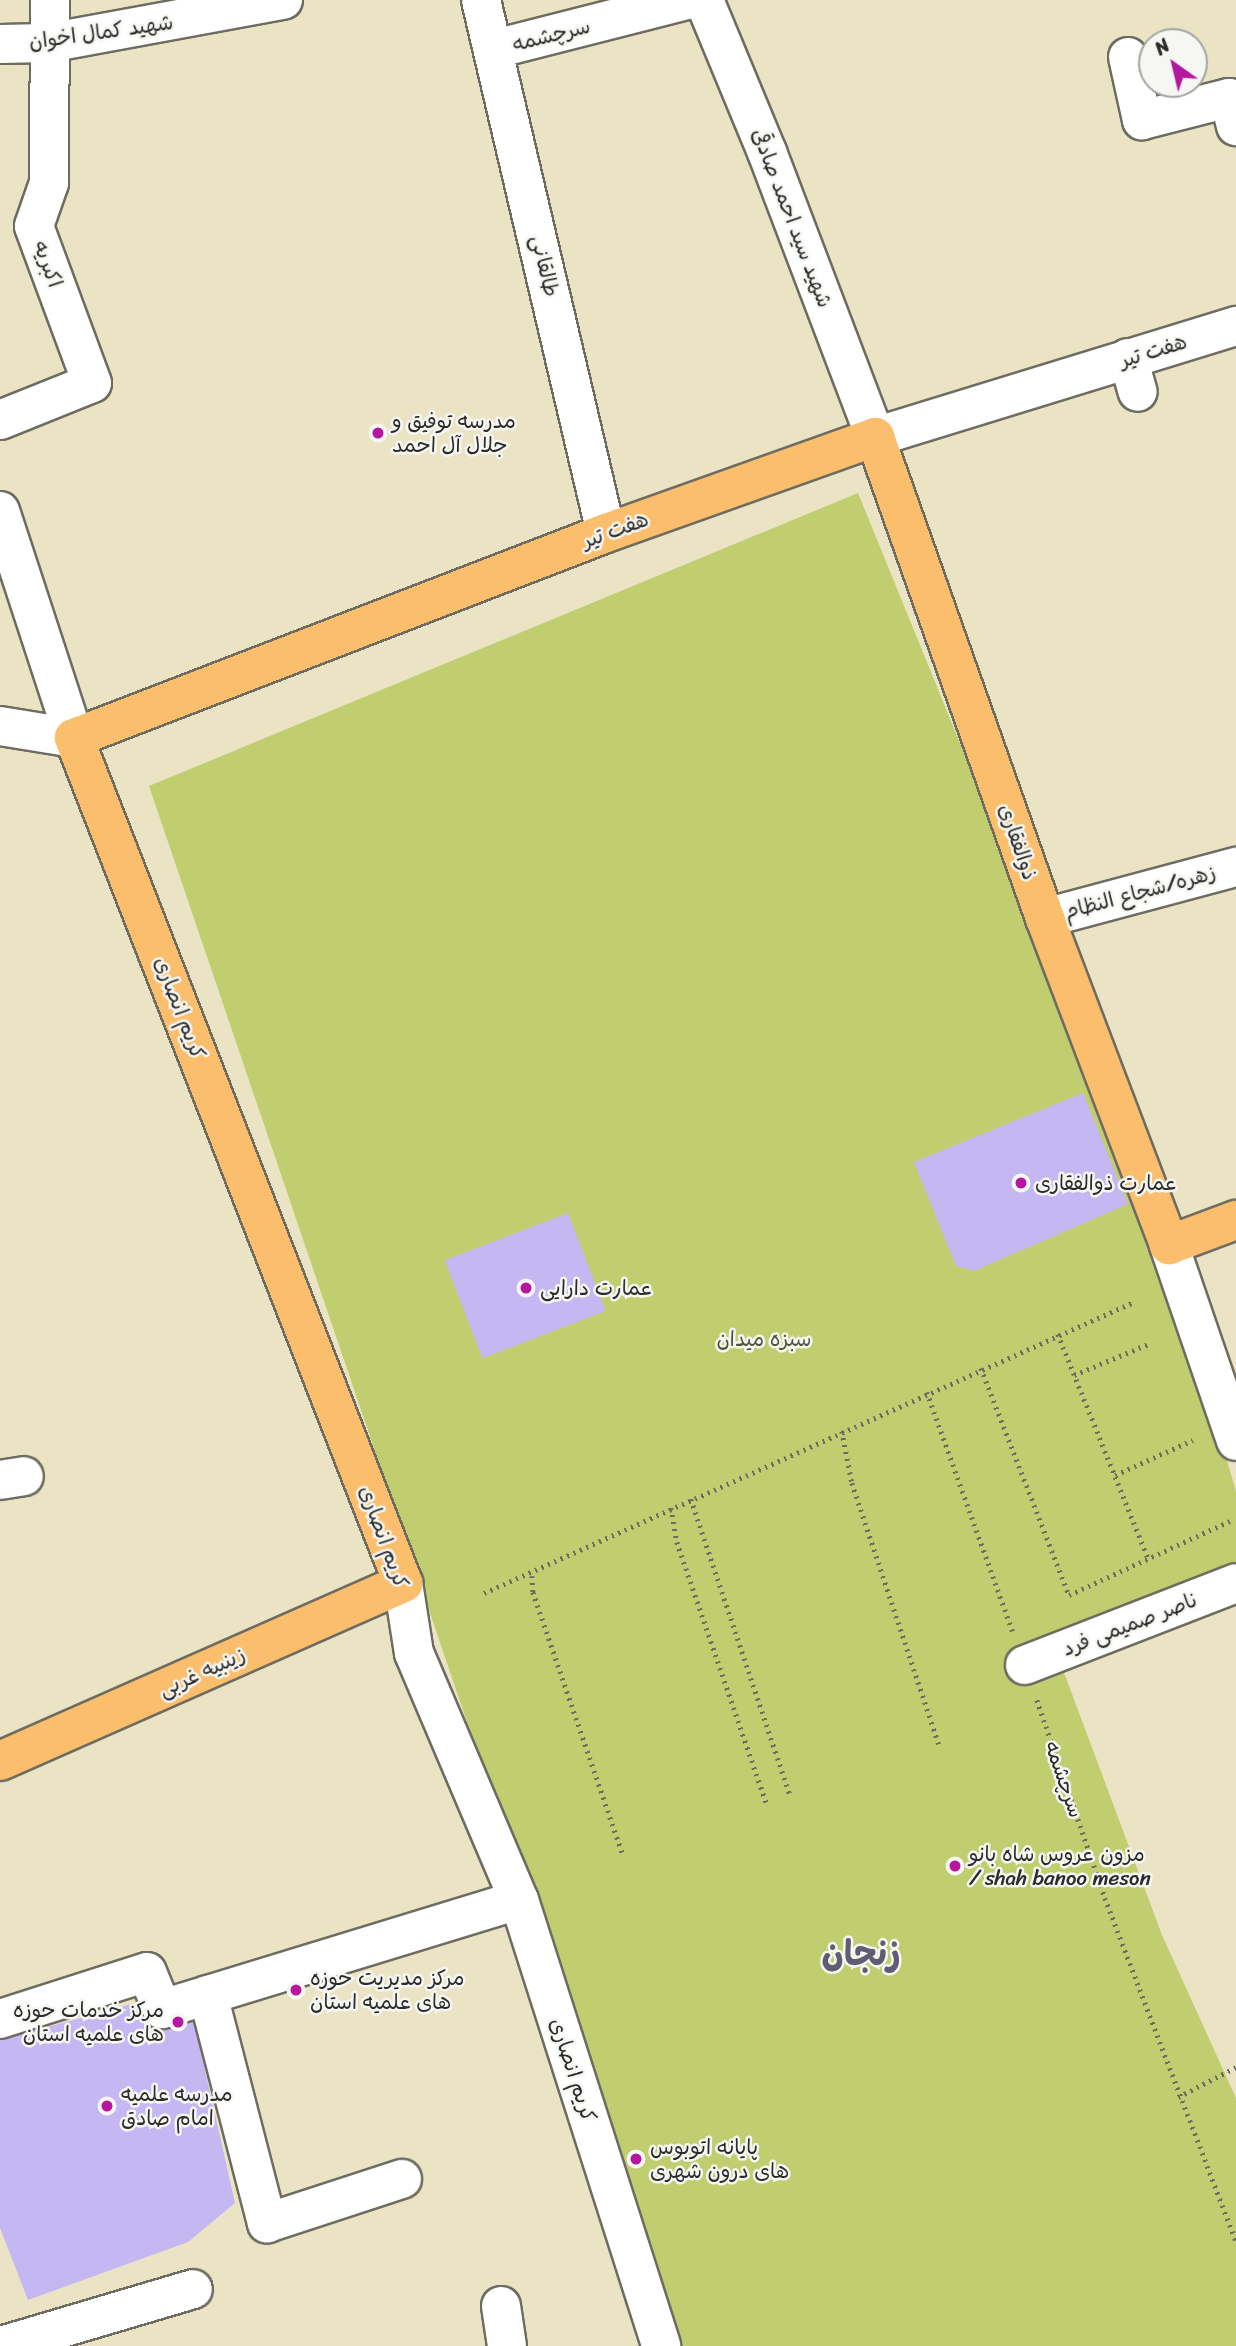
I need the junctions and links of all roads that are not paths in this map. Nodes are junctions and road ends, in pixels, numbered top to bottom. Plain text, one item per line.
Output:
1 (50, 0) edge
2 (283, 0) edge
3 (481, 0) edge
4 (687, 0) edge
5 (704, 0) edge
6 (48, 43) junction
7 (0, 44) edge
8 (495, 49) junction
9 (1128, 57) dead end
10 (1236, 126) edge
11 (1236, 326) edge
12 (0, 421) edge
13 (878, 444) junction
14 (0, 511) edge
15 (606, 533) junction
16 (0, 726) edge
17 (77, 745) junction
18 (1236, 867) edge
19 (1045, 918) junction
20 (1236, 1220) edge
21 (1169, 1245) junction
22 (1236, 1441) edge
23 (403, 1583) junction
24 (1236, 1583) edge
25 (1025, 1665) road end
26 (0, 1760) edge
27 (519, 1900) junction
28 (208, 1995) junction
29 (0, 2019) edge
30 (402, 2179) dead end
31 (193, 2289) dead end
32 (501, 2306) dead end
33 (1, 2346) edge
34 (507, 2346) edge
35 (661, 2346) edge

1 - 6 street, اکبریه
2 - 6 street, شهید کمال اخوان
3 - 8 street, طالقانی
4 - 8 street, سرچشمه
5 - 13 street, شهید سید احمد صادقی
6 - 7 street, شهید کمال اخوان
6 - 12 street, اکبریه
8 - 15 street, طالقانی
9 - 10 street
11 - 13 street, هفت تیر
13 - 15 main road, هفت تیر
13 - 17 main road
13 - 19 main road, ذوالفقاری
14 - 17 street
15 - 17 main road, هفت تیر
16 - 17 street
17 - 23 main road, کریم انصاری
18 - 19 street, زهره/شجاع النظام
19 - 21 main road, ذوالفقاری
20 - 21 main road
21 - 22 street
23 - 26 main road, زینبیه غربی
23 - 27 street, کریم انصاری
24 - 25 street, ناصر صمیمی فرد
27 - 28 street
27 - 35 street, کریم انصاری
28 - 29 street
28 - 30 street
31 - 33 street
32 - 34 street

